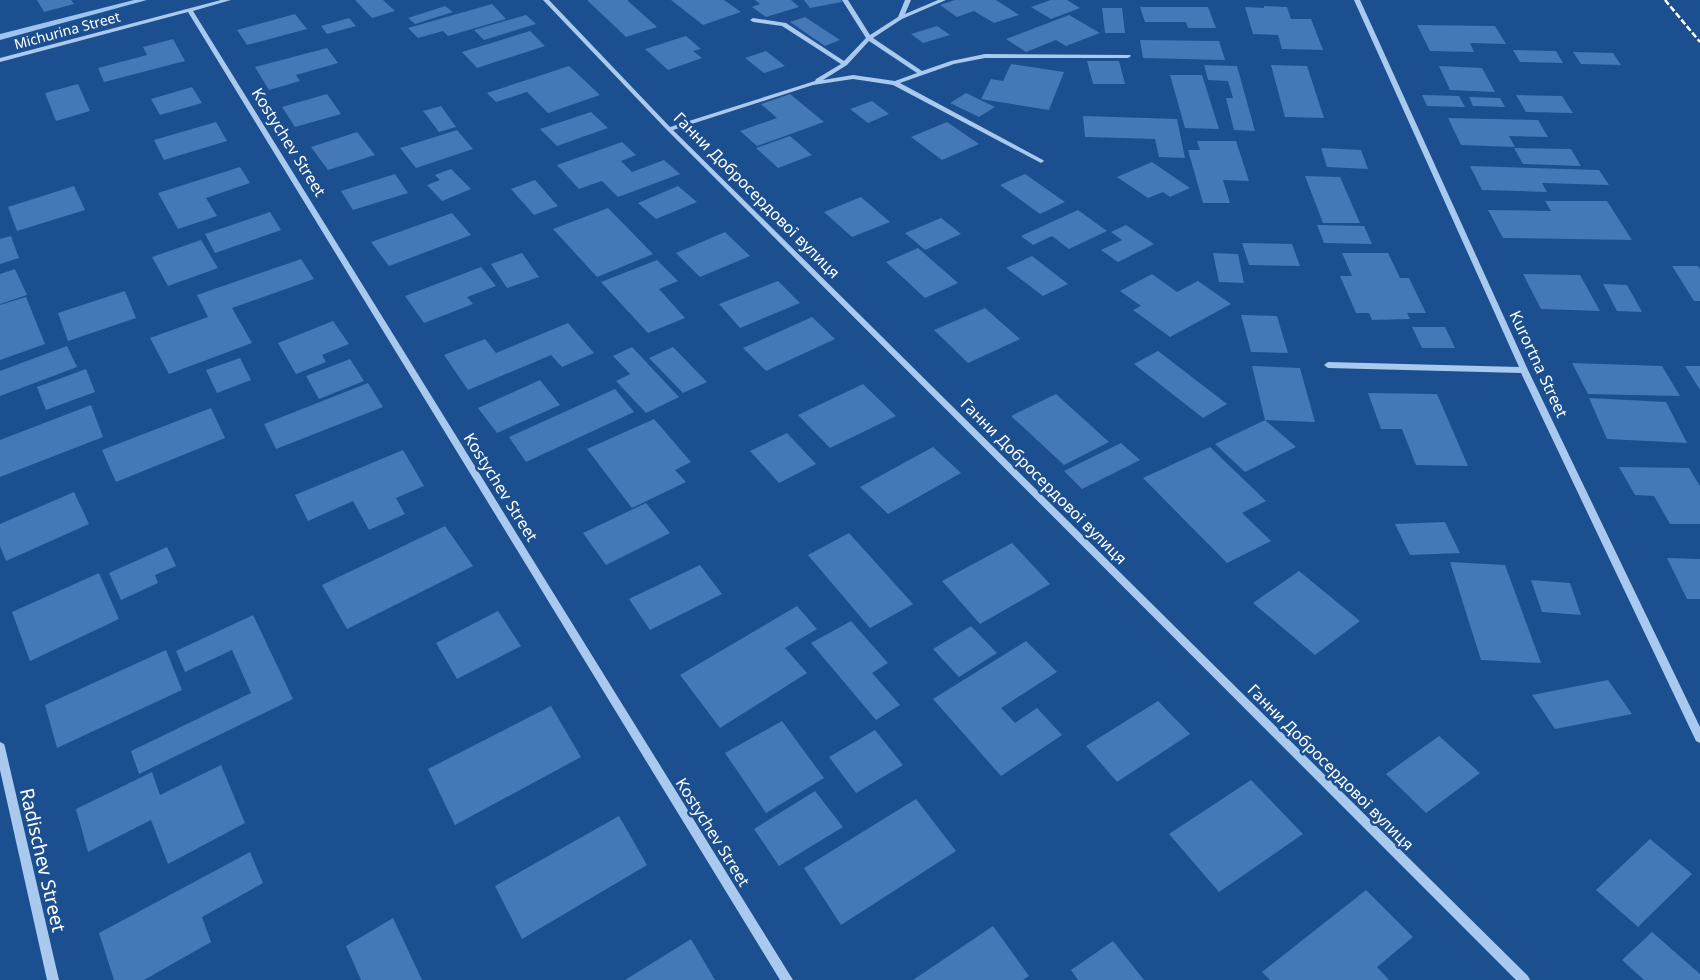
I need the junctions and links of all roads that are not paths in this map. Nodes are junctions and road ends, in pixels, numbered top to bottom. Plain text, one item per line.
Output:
1 (228, 0) edge
2 (546, 0) edge
3 (845, 0) edge
4 (908, 0) edge
5 (943, 0) edge
6 (1357, 0) edge
7 (190, 10) junction
8 (900, 18) junction
9 (753, 20) dead end
10 (869, 38) junction
11 (1128, 56) dead end
12 (0, 60) edge
13 (845, 64) junction
14 (921, 73) junction
15 (812, 83) junction
16 (895, 83) junction
17 (669, 129) junction
18 (1041, 161) dead end
19 (1328, 365) dead end
20 (1524, 370) junction
21 (1700, 738) edge
22 (0, 747) edge
23 (53, 980) edge
24 (787, 980) edge
25 (1524, 980) edge

1 - 7 street, Michurina Street
2 - 17 street, Ганни Добросердової вулиця
3 - 10 street
4 - 8 lane
5 - 8 street
6 - 20 street, Kurortna Street
7 - 12 street, Michurina Street
7 - 24 street, Kostychev Street
8 - 10 street
9 - 13 lane
10 - 13 street
10 - 14 street
11 - 14 street
13 - 15 street
14 - 16 street
15 - 16 street
15 - 17 street
16 - 18 street
17 - 25 street, Ганни Добросердової вулиця
19 - 20 street
20 - 21 street, Kurortna Street
22 - 23 street, Radischev Street

